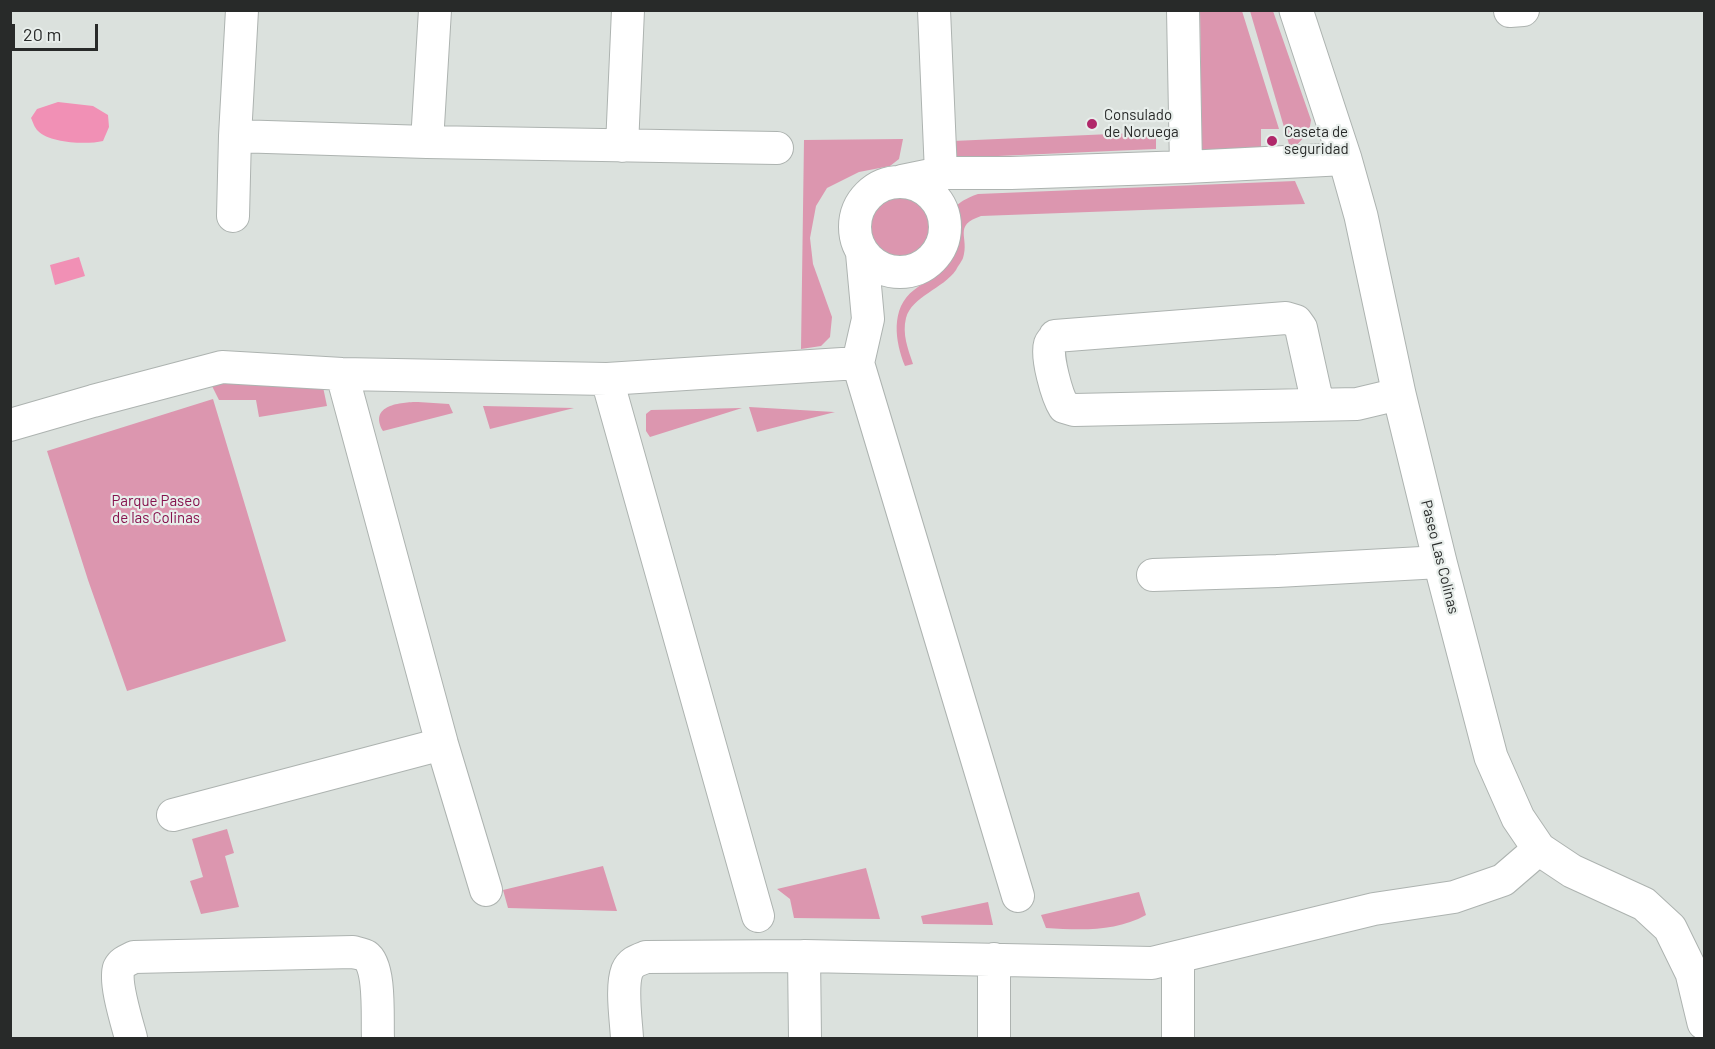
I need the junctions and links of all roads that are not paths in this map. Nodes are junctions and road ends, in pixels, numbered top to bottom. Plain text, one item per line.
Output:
1 (242, 10) edge
2 (435, 10) edge
3 (628, 10) edge
4 (934, 10) edge
5 (1183, 10) edge
6 (1296, 10) edge
7 (1523, 10) edge
8 (1510, 11) edge
9 (235, 136) junction
10 (427, 142) junction
11 (622, 146) junction
12 (777, 148) dead end
13 (1345, 159) junction
14 (1186, 167) junction
15 (954, 173) junction
16 (902, 181) junction
17 (942, 209) junction
18 (233, 216) dead end
19 (862, 253) junction
20 (908, 272) junction
21 (868, 318) junction
22 (858, 363) junction
23 (342, 374) junction
24 (607, 379) junction
25 (1400, 394) junction
26 (1318, 405) junction
27 (10, 425) edge
28 (1440, 562) junction
29 (1153, 575) dead end
30 (442, 744) junction
31 (173, 815) dead end
32 (1539, 849) junction
33 (486, 890) dead end
34 (1018, 896) dead end
35 (758, 916) dead end
36 (804, 956) junction
37 (1178, 957) junction
38 (994, 959) junction
39 (1704, 1023) edge
40 (131, 1038) edge
41 (378, 1038) edge
42 (627, 1038) edge
43 (805, 1038) edge
44 (994, 1038) edge
45 (1178, 1038) edge

1 - 9 street
2 - 10 street
3 - 11 street
4 - 15 street
5 - 14 street
6 - 13 street, Paseo Las Colinas
7 - 8 street
9 - 10 street
9 - 18 street
10 - 11 street
11 - 12 street
13 - 14 street
13 - 25 street, Paseo Las Colinas
14 - 15 street
15 - 16 street
15 - 17 street
16 - 17 street
16 - 19 street
17 - 20 street
19 - 20 street
19 - 21 street
20 - 21 street
21 - 22 street
22 - 24 street
22 - 34 street
23 - 24 street
23 - 27 street
23 - 30 street
24 - 35 street
25 - 26 street
25 - 28 street, Paseo Las Colinas
26 - 26 street
28 - 29 street
28 - 32 street, Paseo Las Colinas
30 - 31 street
30 - 33 street
32 - 37 street
32 - 39 street, Paseo Las Colinas
36 - 38 street
36 - 42 street
36 - 43 street
37 - 38 street
37 - 45 street
38 - 44 street
40 - 41 street

